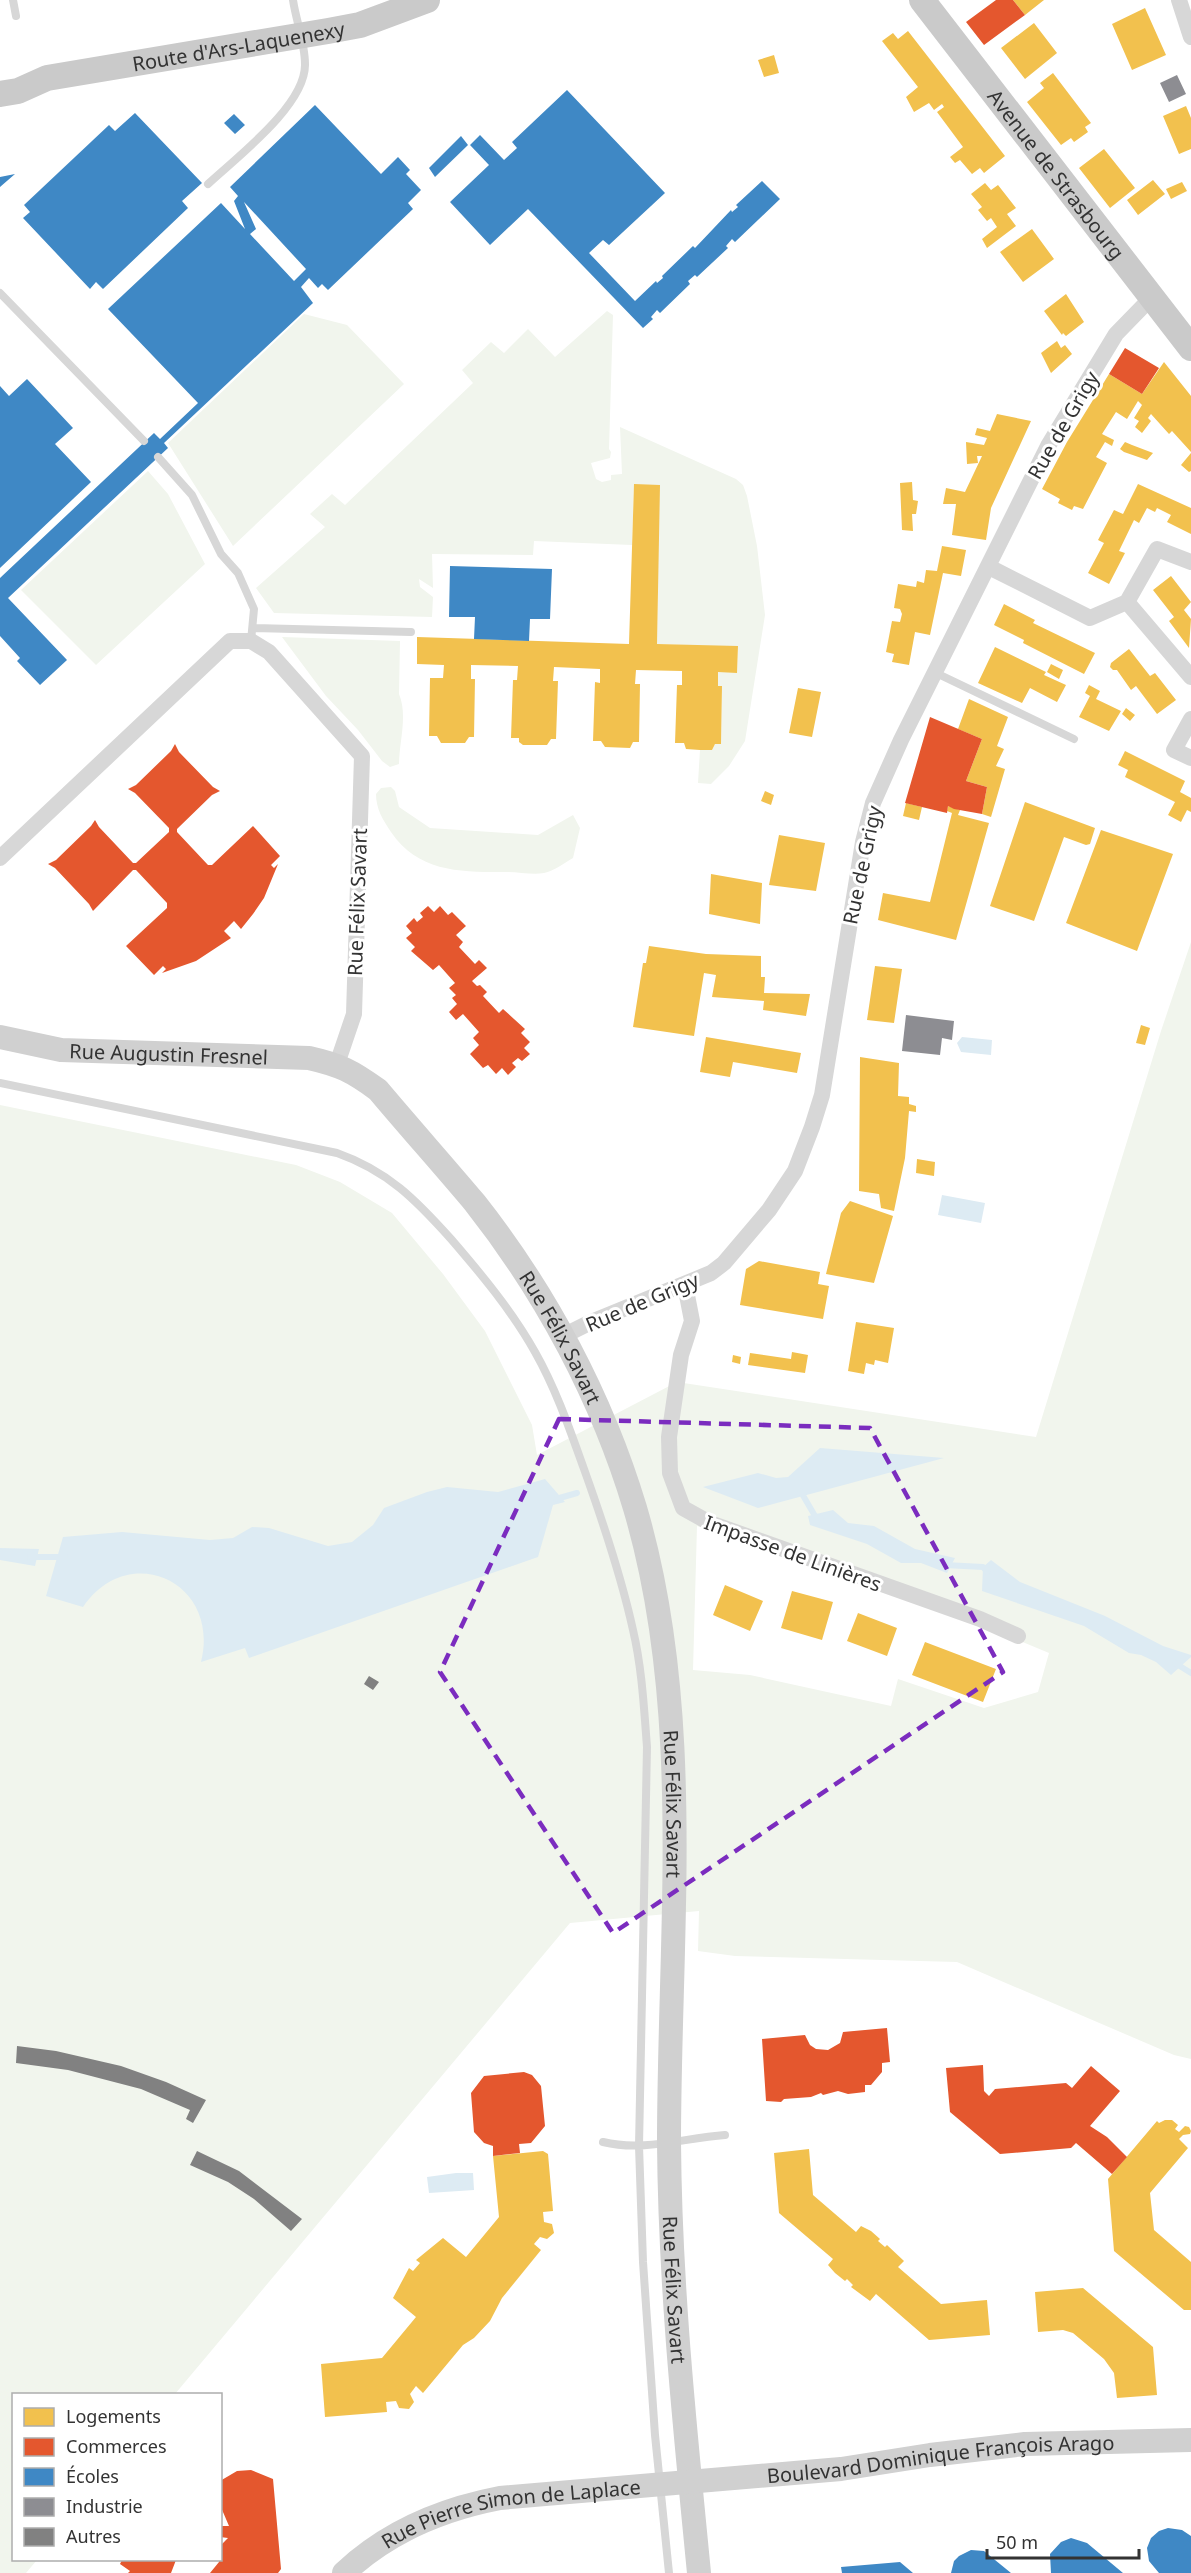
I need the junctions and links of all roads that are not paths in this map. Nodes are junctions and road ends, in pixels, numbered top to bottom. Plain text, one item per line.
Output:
1 (13, 0) edge
2 (293, 0) edge
3 (427, 0) edge
4 (922, 0) edge
5 (1179, 0) edge
6 (16, 16) dead end
7 (300, 37) junction
8 (1191, 38) edge
9 (0, 77) edge
10 (47, 78) junction
11 (0, 94) edge
12 (208, 184) dead end
13 (0, 293) edge
14 (1152, 297) junction
15 (1191, 348) edge
16 (144, 441) dead end
17 (158, 457) dead end
18 (1191, 562) edge
19 (989, 567) junction
20 (1127, 602) junction
21 (411, 632) dead end
22 (252, 635) junction
23 (936, 673) junction
24 (1191, 677) edge
25 (1191, 719) edge
26 (1074, 739) dead end
27 (1191, 758) edge
28 (0, 858) edge
29 (0, 1037) edge
30 (338, 1064) junction
31 (0, 1083) edge
32 (685, 1285) junction
33 (563, 1336) junction
34 (1018, 1636) dead end
35 (725, 2135) dead end
36 (603, 2142) dead end
37 (669, 2142) junction
38 (639, 2146) junction
39 (1191, 2440) edge
40 (689, 2483) junction
41 (660, 2485) junction
42 (344, 2573) edge
43 (669, 2573) edge
44 (699, 2573) edge

1 - 6 lane
2 - 7 lane
3 - 7 main road, Route d'Ars-Laquenexy
4 - 14 main road, Avenue de Strasbourg
5 - 8 street
7 - 10 main road, Route d'Ars-Laquenexy
7 - 12 lane
9 - 10 main road, Route d'Ars-Laquenexy
10 - 11 main road, Route d'Ars-Laquenexy
13 - 16 lane
14 - 15 main road, Avenue de Strasbourg
14 - 19 street, Rue de Grigy
17 - 22 lane
18 - 20 street
19 - 20 street
19 - 23 street, Rue de Grigy
20 - 24 street
21 - 22 lane
22 - 28 street
22 - 30 street, Rue Félix Savart
23 - 26 lane
23 - 32 street, Rue de Grigy
25 - 27 street
29 - 30 street, Rue Augustin Fresnel
30 - 33 street, Rue Félix Savart
31 - 38 lane
32 - 33 street, Rue de Grigy
32 - 34 street, Impasse de Linières
33 - 37 street, Rue Félix Savart
35 - 37 lane
36 - 38 lane
37 - 38 lane
37 - 40 street, Rue Félix Savart
38 - 41 lane
39 - 40 street, Boulevard Dominique François Arago
40 - 41 street, Rue Pierre Simon de Laplace
40 - 44 street, Rue Félix Savart
41 - 42 street, Rue Pierre Simon de Laplace
41 - 43 lane

